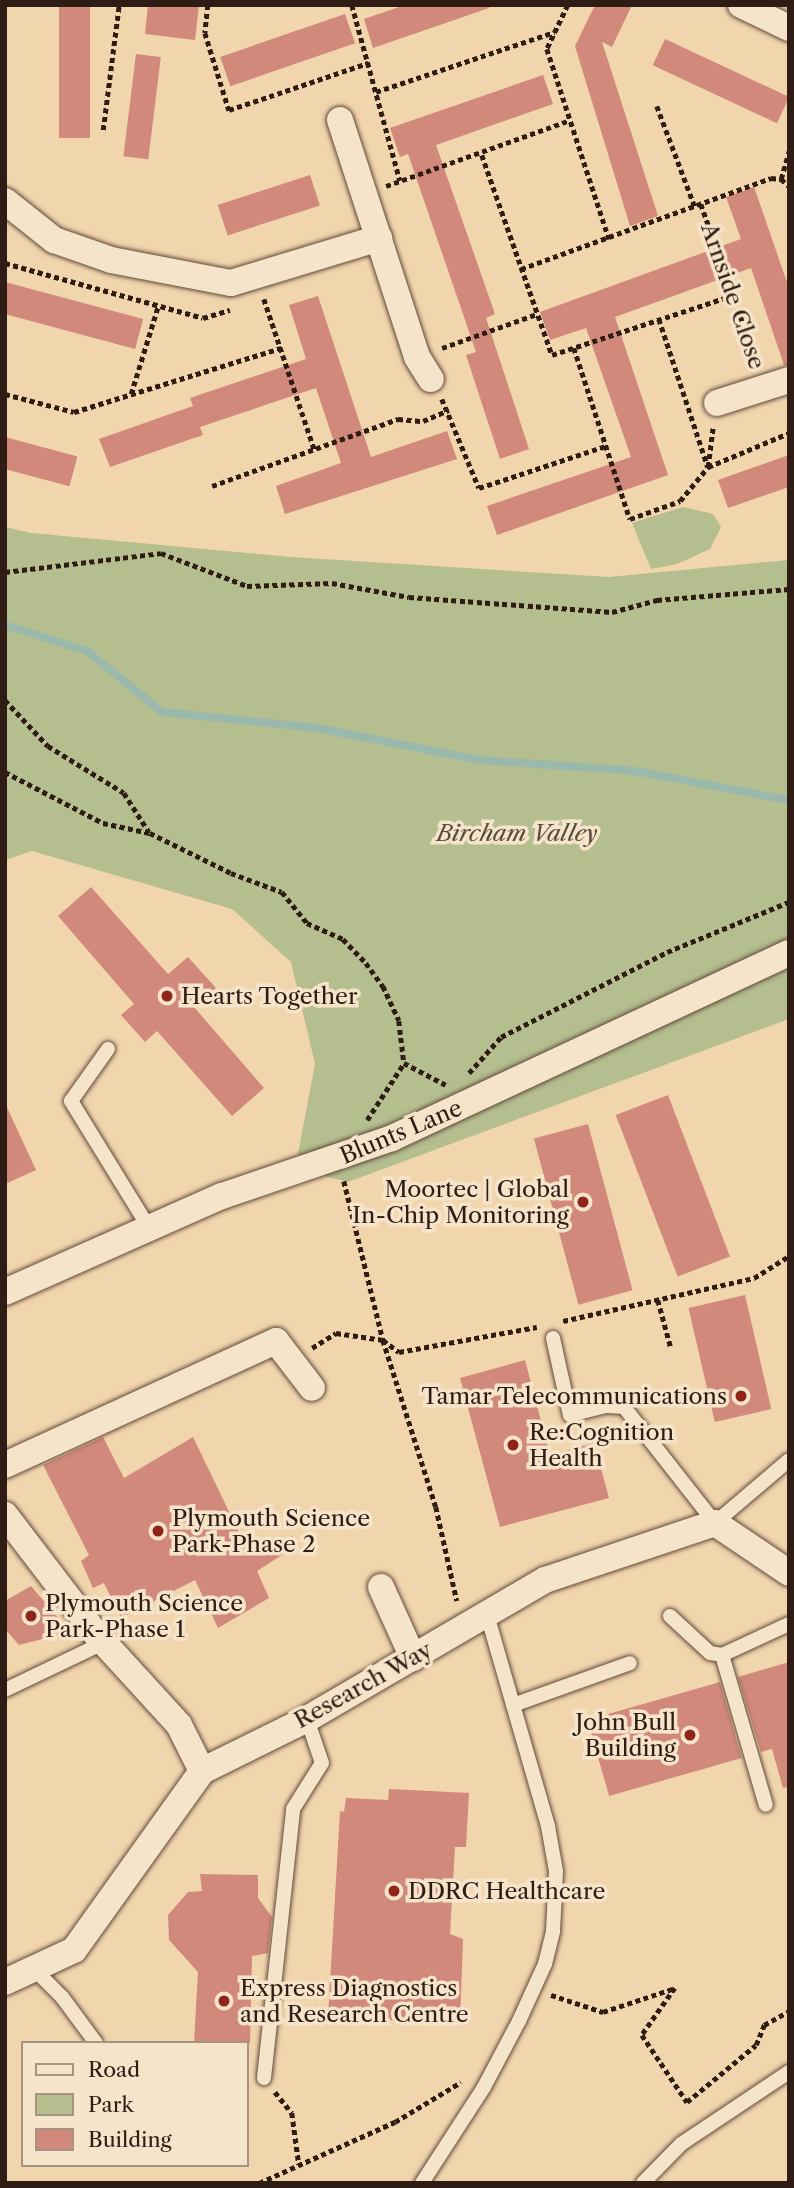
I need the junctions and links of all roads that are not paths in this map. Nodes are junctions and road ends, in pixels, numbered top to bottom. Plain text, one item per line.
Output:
1 (750, 8) edge
2 (789, 28) edge
3 (340, 120) dead end
4 (5, 201) edge
5 (379, 238) junction
6 (431, 379) road end
7 (777, 384) edge
8 (717, 403) road end
9 (789, 953) edge
10 (108, 1049) dead end
11 (149, 1228) junction
12 (5, 1292) edge
13 (553, 1338) dead end
14 (312, 1388) dead end
15 (789, 1460) edge
16 (5, 1465) edge
17 (5, 1515) edge
18 (715, 1523) junction
19 (789, 1573) edge
20 (381, 1587) dead end
21 (487, 1615) junction
22 (670, 1616) dead end
23 (789, 1624) edge
24 (103, 1643) junction
25 (722, 1655) junction
26 (413, 1658) junction
27 (630, 1662) dead end
28 (5, 1690) edge
29 (513, 1705) junction
30 (307, 1719) junction
31 (202, 1771) junction
32 (766, 1805) dead end
33 (35, 1970) junction
34 (5, 1982) edge
35 (95, 2041) edge
36 (789, 2071) edge
37 (264, 2078) road end
38 (422, 2183) edge
39 (643, 2183) edge

1 - 2 street
3 - 5 street
4 - 5 street
5 - 6 street
7 - 8 street, Arnside Close
9 - 11 street, Blunts Lane
10 - 11 lane
11 - 12 street, Blunts Lane
13 - 18 lane
14 - 16 street
15 - 18 lane
17 - 24 street
18 - 19 street
18 - 21 street, Research Way
20 - 26 street
21 - 26 street, Research Way
21 - 29 lane
22 - 25 lane
23 - 25 lane
24 - 28 lane
24 - 31 street
25 - 32 lane
26 - 30 street, Research Way
27 - 29 lane
29 - 38 lane
30 - 31 street, Research Way
30 - 37 lane
31 - 33 street, Research Way
33 - 34 street, Research Way
33 - 35 lane
36 - 39 lane

